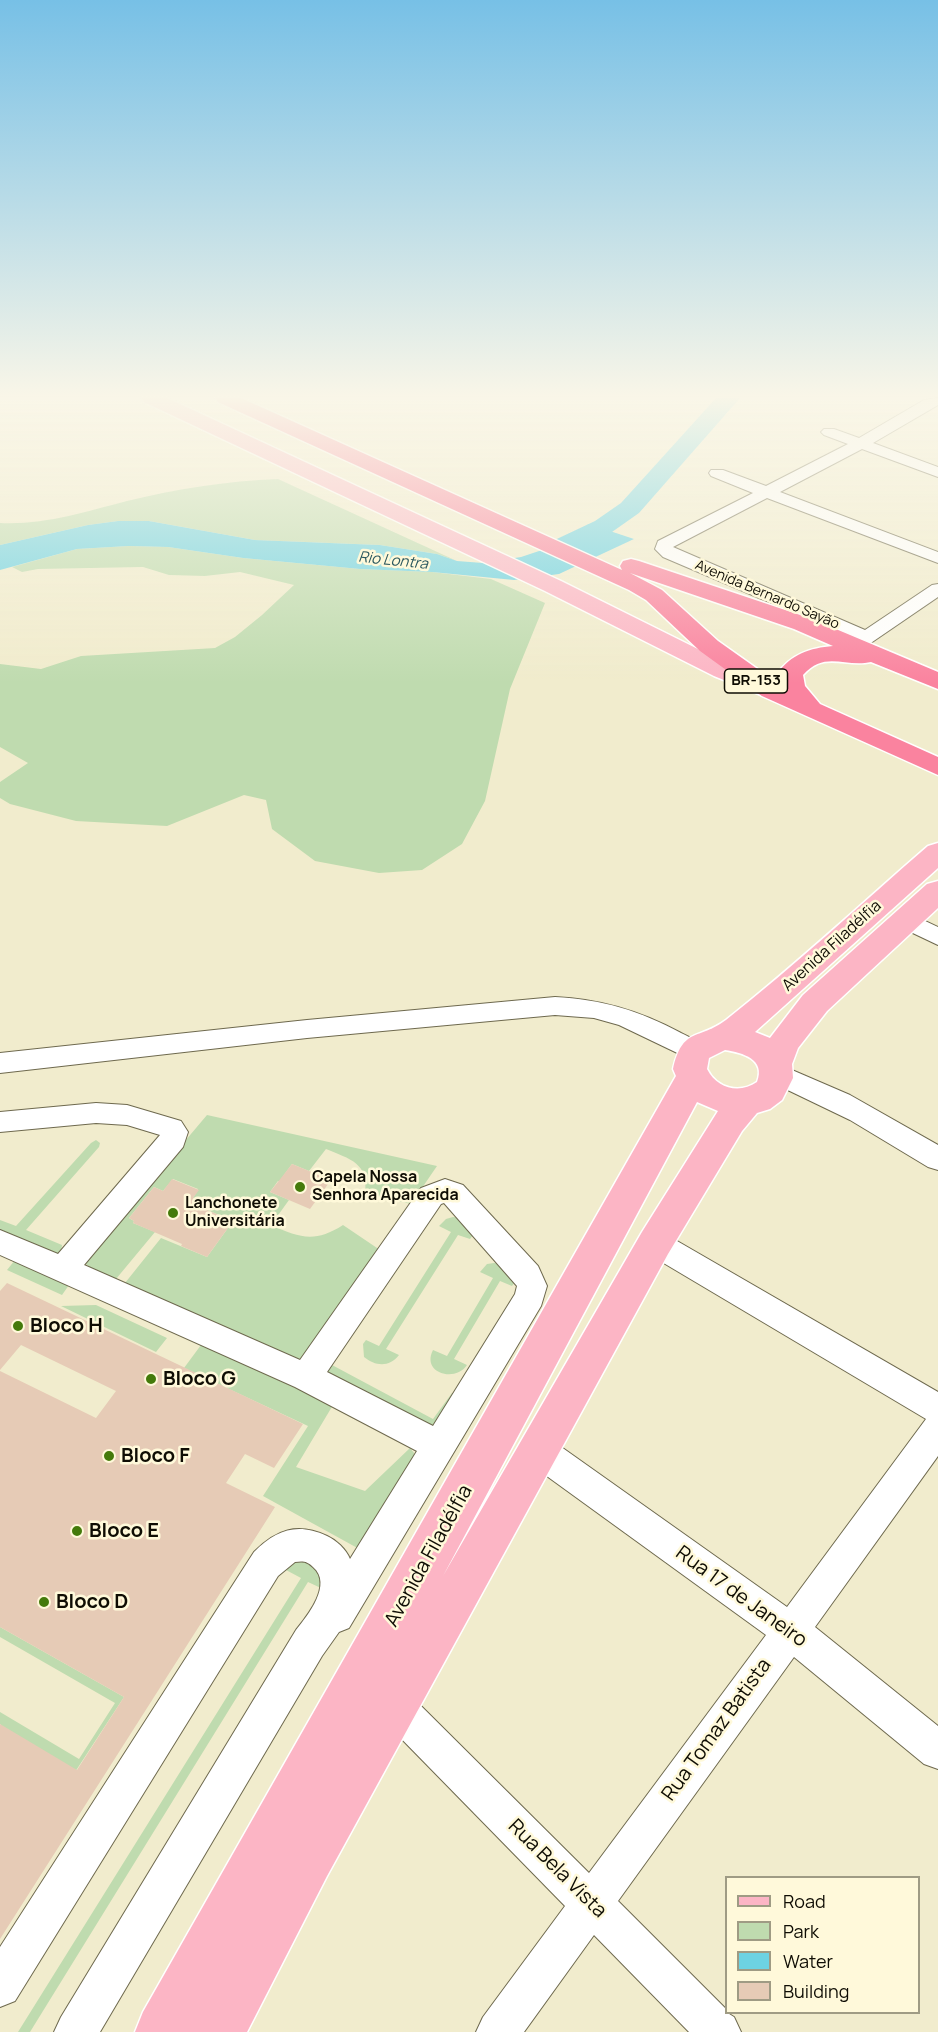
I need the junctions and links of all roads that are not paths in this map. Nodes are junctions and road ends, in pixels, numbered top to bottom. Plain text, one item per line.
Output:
1 (355, 493) edge
2 (447, 493) edge
3 (456, 493) edge
4 (763, 493) edge
5 (772, 493) edge
6 (541, 533) junction
7 (938, 558) edge
8 (600, 561) junction
9 (938, 589) edge
10 (861, 641) junction
11 (891, 662) junction
12 (938, 681) edge
13 (771, 691) junction
14 (811, 709) junction
15 (938, 768) edge
16 (938, 852) edge
17 (938, 891) edge
18 (906, 920) junction
19 (938, 937) edge
20 (725, 1038) junction
21 (0, 1063) edge
22 (694, 1065) junction
23 (767, 1080) junction
24 (0, 1122) edge
25 (938, 1159) edge
26 (0, 1242) edge
27 (655, 1243) junction
28 (62, 1270) junction
29 (306, 1377) junction
30 (938, 1409) edge
31 (938, 1430) edge
32 (439, 1446) junction
33 (538, 1450) junction
34 (323, 1626) junction
35 (789, 1630) junction
36 (395, 1706) junction
37 (938, 1750) edge
38 (592, 1903) junction
39 (0, 1986) edge
40 (76, 2032) edge
41 (163, 2032) edge
42 (217, 2032) edge
43 (498, 2032) edge
44 (719, 2032) edge

1 - 13 main road
2 - 6 highway, BR-153
3 - 6 highway, BR-153
4 - 10 street, Avenida Bernardo Sayão
5 - 7 street
6 - 8 highway, BR-153
8 - 10 highway, BR-153
8 - 13 highway, BR-153
9 - 10 street
10 - 11 highway, BR-153
11 - 12 highway, BR-153
11 - 14 highway
13 - 14 highway, BR-153
14 - 15 highway, BR-153
16 - 20 main road, Avenida Filadélfia
17 - 18 main road, Avenida Filadélfia
18 - 19 street
18 - 23 main road, Avenida Filadélfia
20 - 22 main road
20 - 23 main road
21 - 22 street
22 - 23 main road
22 - 41 main road, Avenida Filadélfia
23 - 25 street
23 - 27 main road, Avenida Filadélfia
24 - 28 street
26 - 28 street
27 - 30 street
27 - 33 main road, Avenida Filadélfia
28 - 29 street
29 - 32 street
29 - 32 street
31 - 35 street, Rua Tomaz Batista
32 - 34 street
33 - 35 street, Rua 17 de Janeiro
33 - 36 main road, Avenida Filadélfia
34 - 39 street
34 - 40 street
35 - 37 street, Rua 17 de Janeiro
35 - 38 street, Rua Tomaz Batista
36 - 38 street, Rua Bela Vista
36 - 42 main road, Avenida Filadélfia
38 - 43 street, Rua Tomaz Batista
38 - 44 street, Rua Bela Vista

